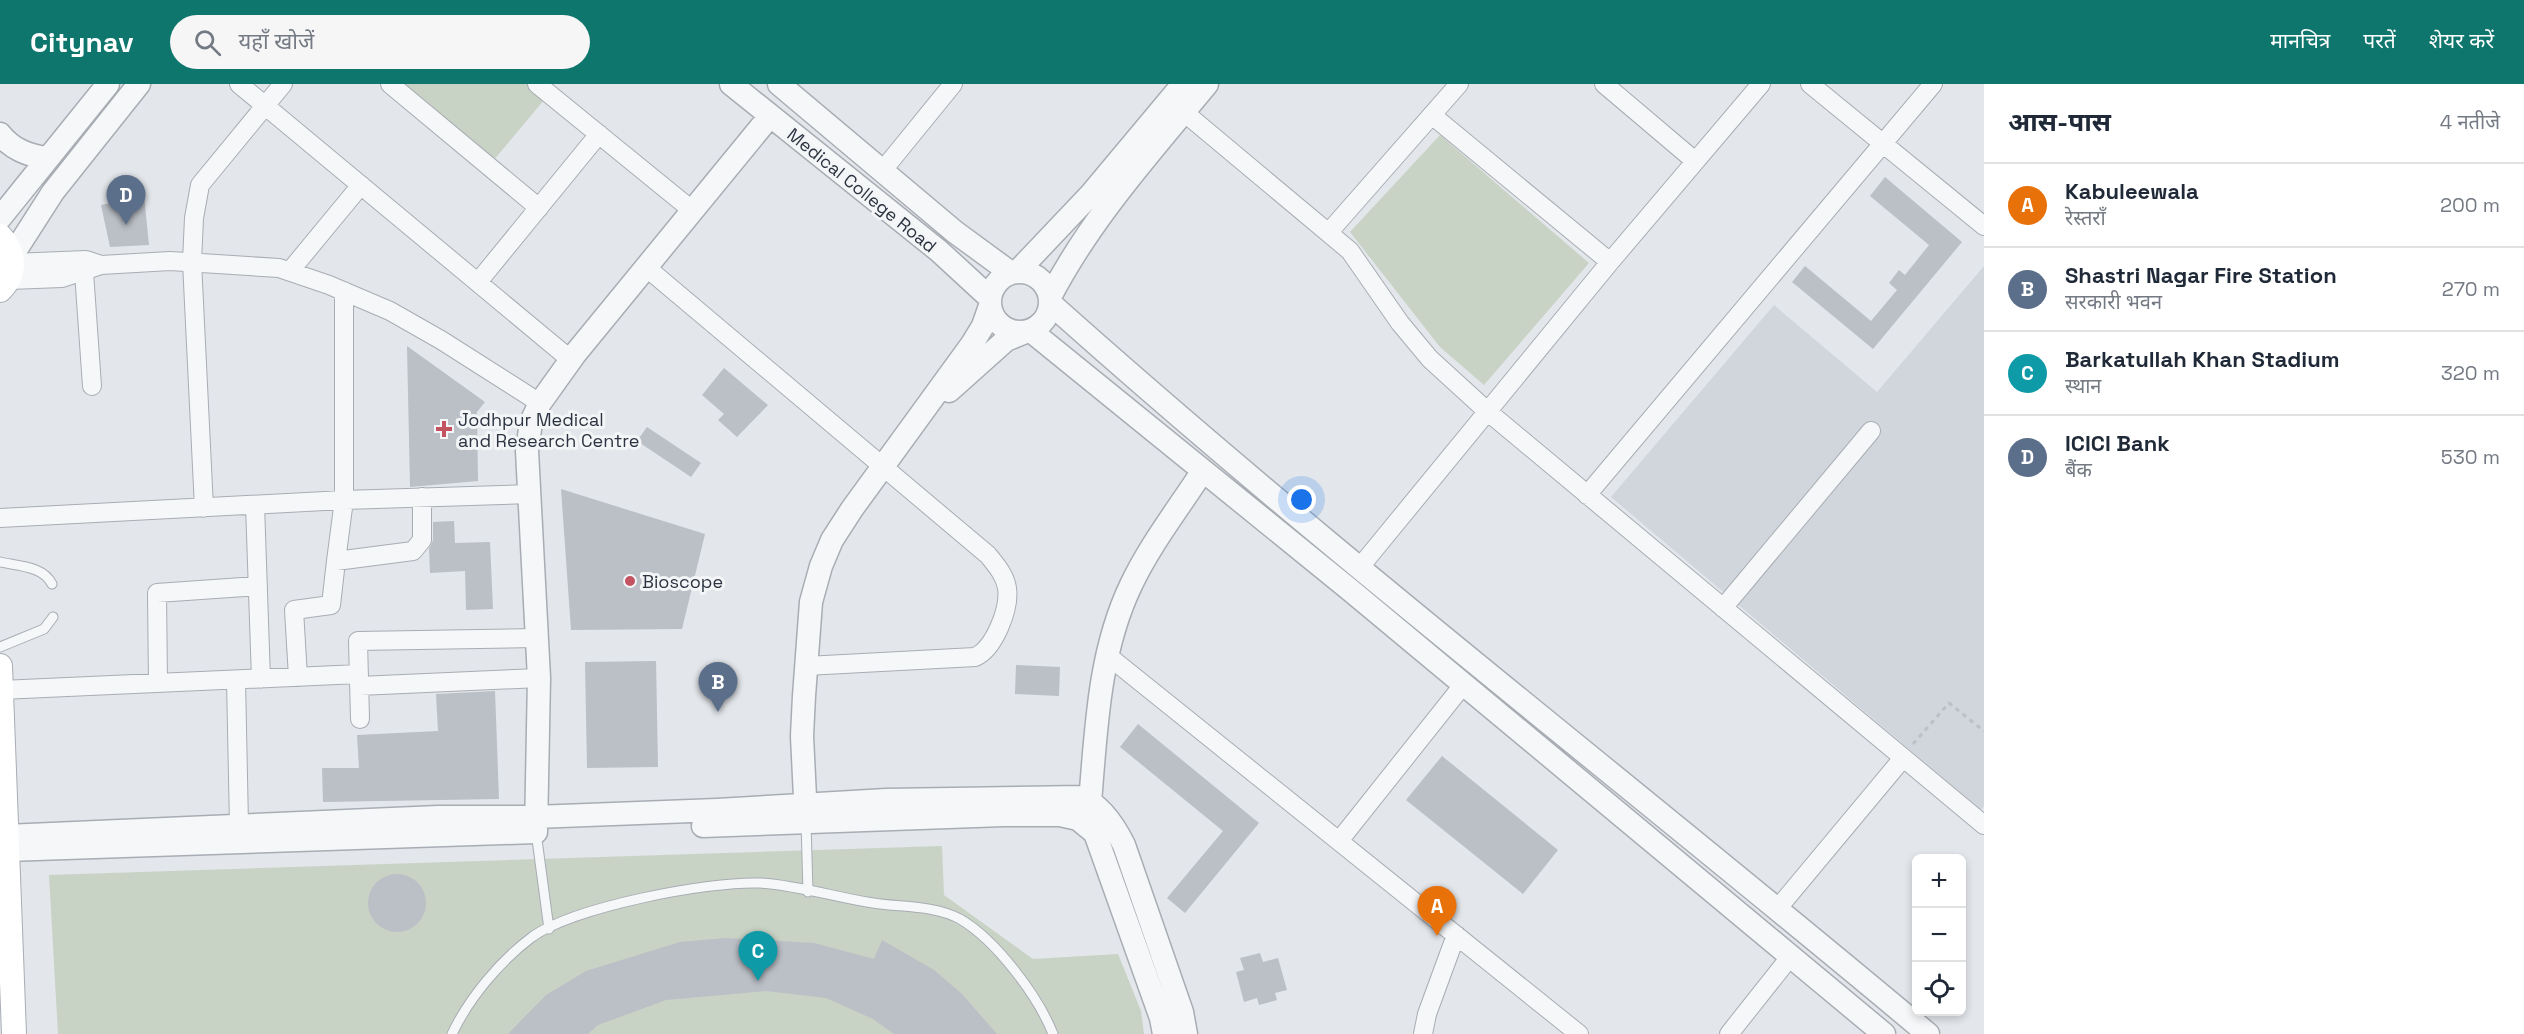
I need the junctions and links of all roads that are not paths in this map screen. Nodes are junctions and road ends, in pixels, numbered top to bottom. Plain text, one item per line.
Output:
1 (108, 84) edge
2 (139, 84) edge
3 (239, 84) edge
4 (282, 84) edge
5 (390, 84) edge
6 (537, 84) edge
7 (732, 84) edge
8 (779, 84) edge
9 (953, 84) edge
10 (1207, 84) edge
11 (1459, 84) edge
12 (1604, 84) edge
13 (1761, 84) edge
14 (1810, 84) edge
15 (1933, 84) edge
16 (1179, 99) edge
17 (265, 106) junction
18 (770, 116) junction
19 (1433, 117) junction
20 (0, 134) edge
21 (599, 134) junction
22 (1883, 143) junction
23 (46, 158) junction
24 (1695, 161) junction
25 (883, 170) junction
26 (361, 185) junction
27 (539, 208) junction
28 (693, 211) junction
29 (0, 218) edge
30 (1984, 226) edge
31 (1329, 232) junction
32 (0, 236) edge
33 (192, 262) junction
34 (1610, 262) junction
35 (92, 268) junction
36 (647, 268) junction
37 (290, 271) junction
38 (1014, 272) junction
39 (6, 279) edge
40 (478, 282) junction
41 (344, 291) junction
42 (1050, 300) junction
43 (990, 302) junction
44 (1027, 332) junction
45 (571, 360) junction
46 (92, 386) dead end
47 (540, 403) junction
48 (927, 409) junction
49 (1487, 411) junction
50 (1871, 431) dead end
51 (884, 467) junction
52 (1202, 472) junction
53 (531, 494) junction
54 (1587, 495) junction
55 (422, 497) junction
56 (344, 500) junction
57 (255, 505) junction
58 (204, 508) junction
59 (0, 518) edge
60 (336, 561) junction
61 (0, 562) edge
62 (1360, 567) junction
63 (52, 584) dead end
64 (258, 586) junction
65 (1723, 608) junction
66 (53, 616) dead end
67 (537, 638) junction
68 (0, 647) edge
69 (1107, 654) junction
70 (0, 666) edge
71 (806, 666) junction
72 (298, 677) junction
73 (539, 678) junction
74 (261, 679) junction
75 (236, 680) junction
76 (359, 680) junction
77 (158, 683) junction
78 (1463, 685) junction
79 (1, 690) edge
80 (360, 719) dead end
81 (1907, 752) junction
82 (1090, 801) junction
83 (806, 813) junction
84 (535, 824) junction
85 (239, 825) junction
86 (1984, 825) edge
87 (1088, 827) junction
88 (1339, 841) junction
89 (7, 843) junction
90 (808, 892) junction
91 (1778, 908) junction
92 (549, 929) junction
93 (1456, 935) junction
94 (1790, 957) junction
95 (14, 1034) edge
96 (452, 1034) edge
97 (1053, 1034) edge
98 (1164, 1034) edge
99 (1185, 1034) edge
100 (1423, 1034) edge
101 (1579, 1034) edge
102 (1729, 1034) edge
103 (1884, 1034) edge
104 (1928, 1034) edge

1 - 23 street
2 - 39 street
3 - 17 street
4 - 17 street
5 - 27 street
6 - 21 street
7 - 18 street, Medical College Road
8 - 25 street, Medical College Road
9 - 25 street
10 - 16 street
11 - 19 street
12 - 24 street
13 - 24 street
14 - 22 street
15 - 22 street
16 - 31 street
16 - 38 street
16 - 42 street
17 - 26 street
17 - 33 street
18 - 28 street
18 - 43 street, Medical College Road
19 - 31 street
19 - 34 street
20 - 23 street
21 - 27 street
21 - 28 street
22 - 30 street
22 - 54 street
23 - 29 street
24 - 34 street
25 - 38 street, Medical College Road
26 - 37 street
26 - 40 street
27 - 40 street
28 - 36 street
31 - 49 street
32 - 39 main road
33 - 35 street
33 - 37 street
33 - 58 street
34 - 49 street
35 - 39 street
35 - 46 street
36 - 45 street
36 - 51 street
37 - 41 street
38 - 42 street
38 - 43 street
40 - 45 street
41 - 47 street
41 - 56 street
42 - 44 street
42 - 62 street
43 - 44 street
43 - 48 street
44 - 48 street
44 - 52 street
45 - 47 street
47 - 53 street
48 - 51 street
49 - 54 street
49 - 62 street
50 - 65 street
51 - 71 street
51 - 71 street
52 - 69 street
52 - 78 street
53 - 55 street
53 - 67 street
54 - 65 street
55 - 56 street
55 - 60 street
56 - 57 street
56 - 60 street
57 - 58 street
57 - 64 street
58 - 59 street
60 - 72 street
61 - 63 lane
62 - 91 street
64 - 74 street
64 - 77 street
65 - 81 street
66 - 68 lane
67 - 73 street
67 - 76 street
69 - 82 street
69 - 88 street
70 - 79 main road
71 - 83 street
72 - 74 street
72 - 76 street
73 - 76 street
73 - 84 street
74 - 75 street
75 - 77 street
75 - 85 street
76 - 80 street
77 - 79 street
78 - 88 street
78 - 94 street
79 - 89 main road
81 - 86 street
81 - 91 street
82 - 83 street
82 - 87 street
82 - 99 street
83 - 84 street
83 - 87 street
83 - 90 lane
84 - 85 street
84 - 89 street
84 - 92 lane
85 - 89 street
87 - 98 street
88 - 93 street
89 - 95 main road
90 - 92 lane
90 - 97 lane
91 - 104 street
92 - 96 lane
93 - 100 street
93 - 101 street
94 - 102 street
94 - 103 street

